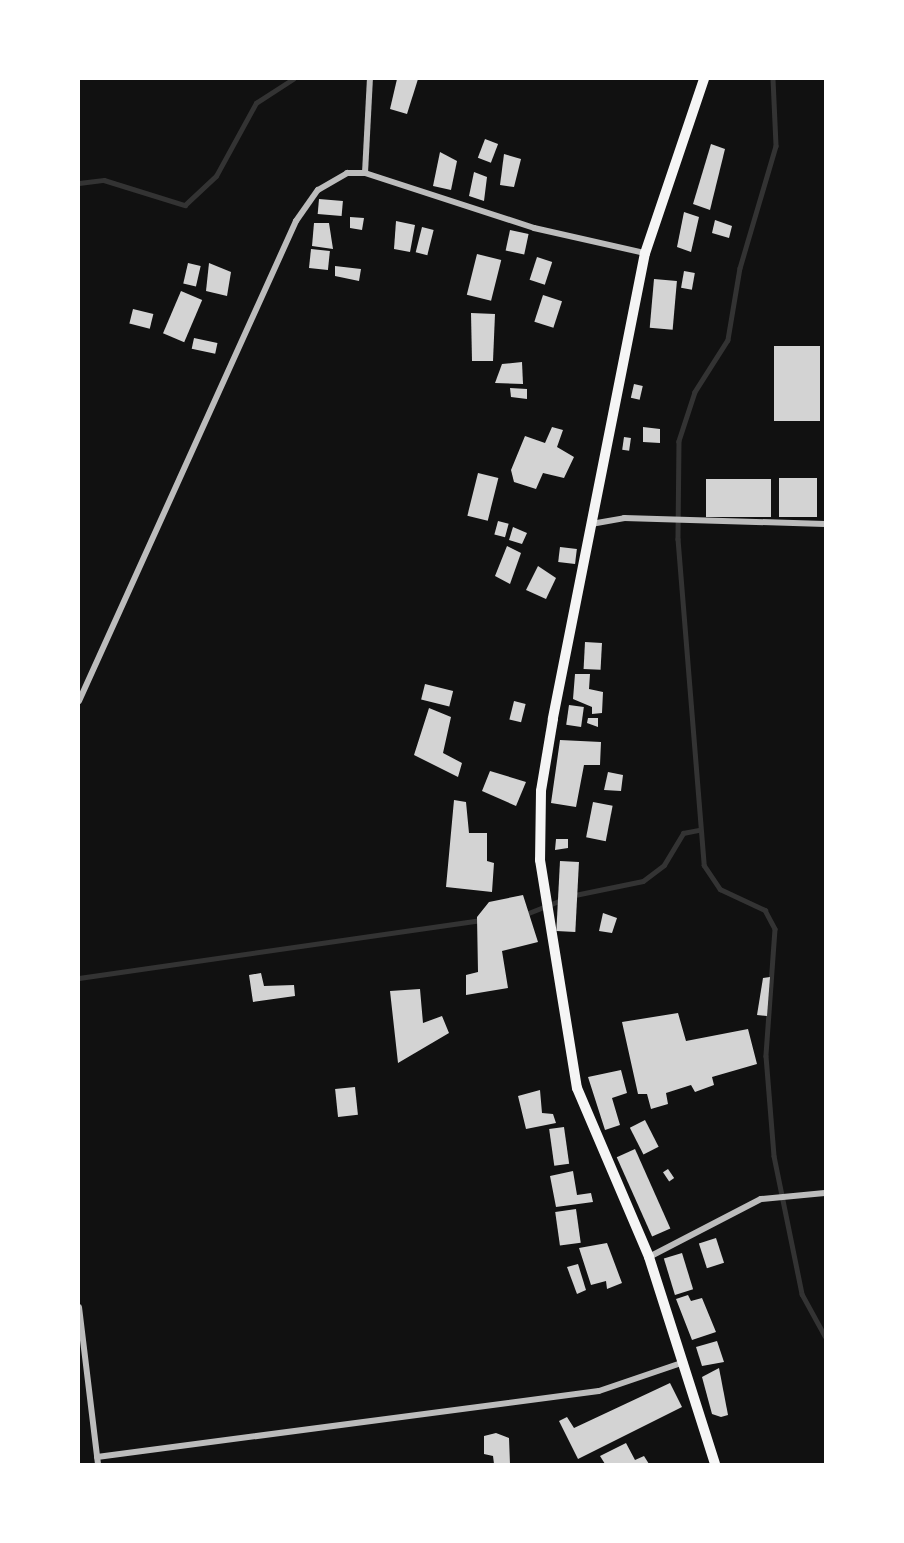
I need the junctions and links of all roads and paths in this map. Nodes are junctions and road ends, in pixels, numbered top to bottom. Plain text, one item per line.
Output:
1 (370, 79) edge
2 (704, 79) edge
3 (365, 173) junction
4 (645, 253) junction
5 (589, 524) junction
6 (825, 524) edge
7 (79, 701) edge
8 (825, 1193) edge
9 (649, 1258) junction
10 (79, 1307) edge
11 (684, 1362) junction
12 (98, 1461) edge
13 (715, 1464) edge

1 - 3 street
2 - 4 highway
3 - 4 street
3 - 7 street
4 - 5 highway
5 - 6 street
5 - 9 highway
8 - 9 street
9 - 11 highway
10 - 12 street
11 - 12 street
11 - 13 highway

